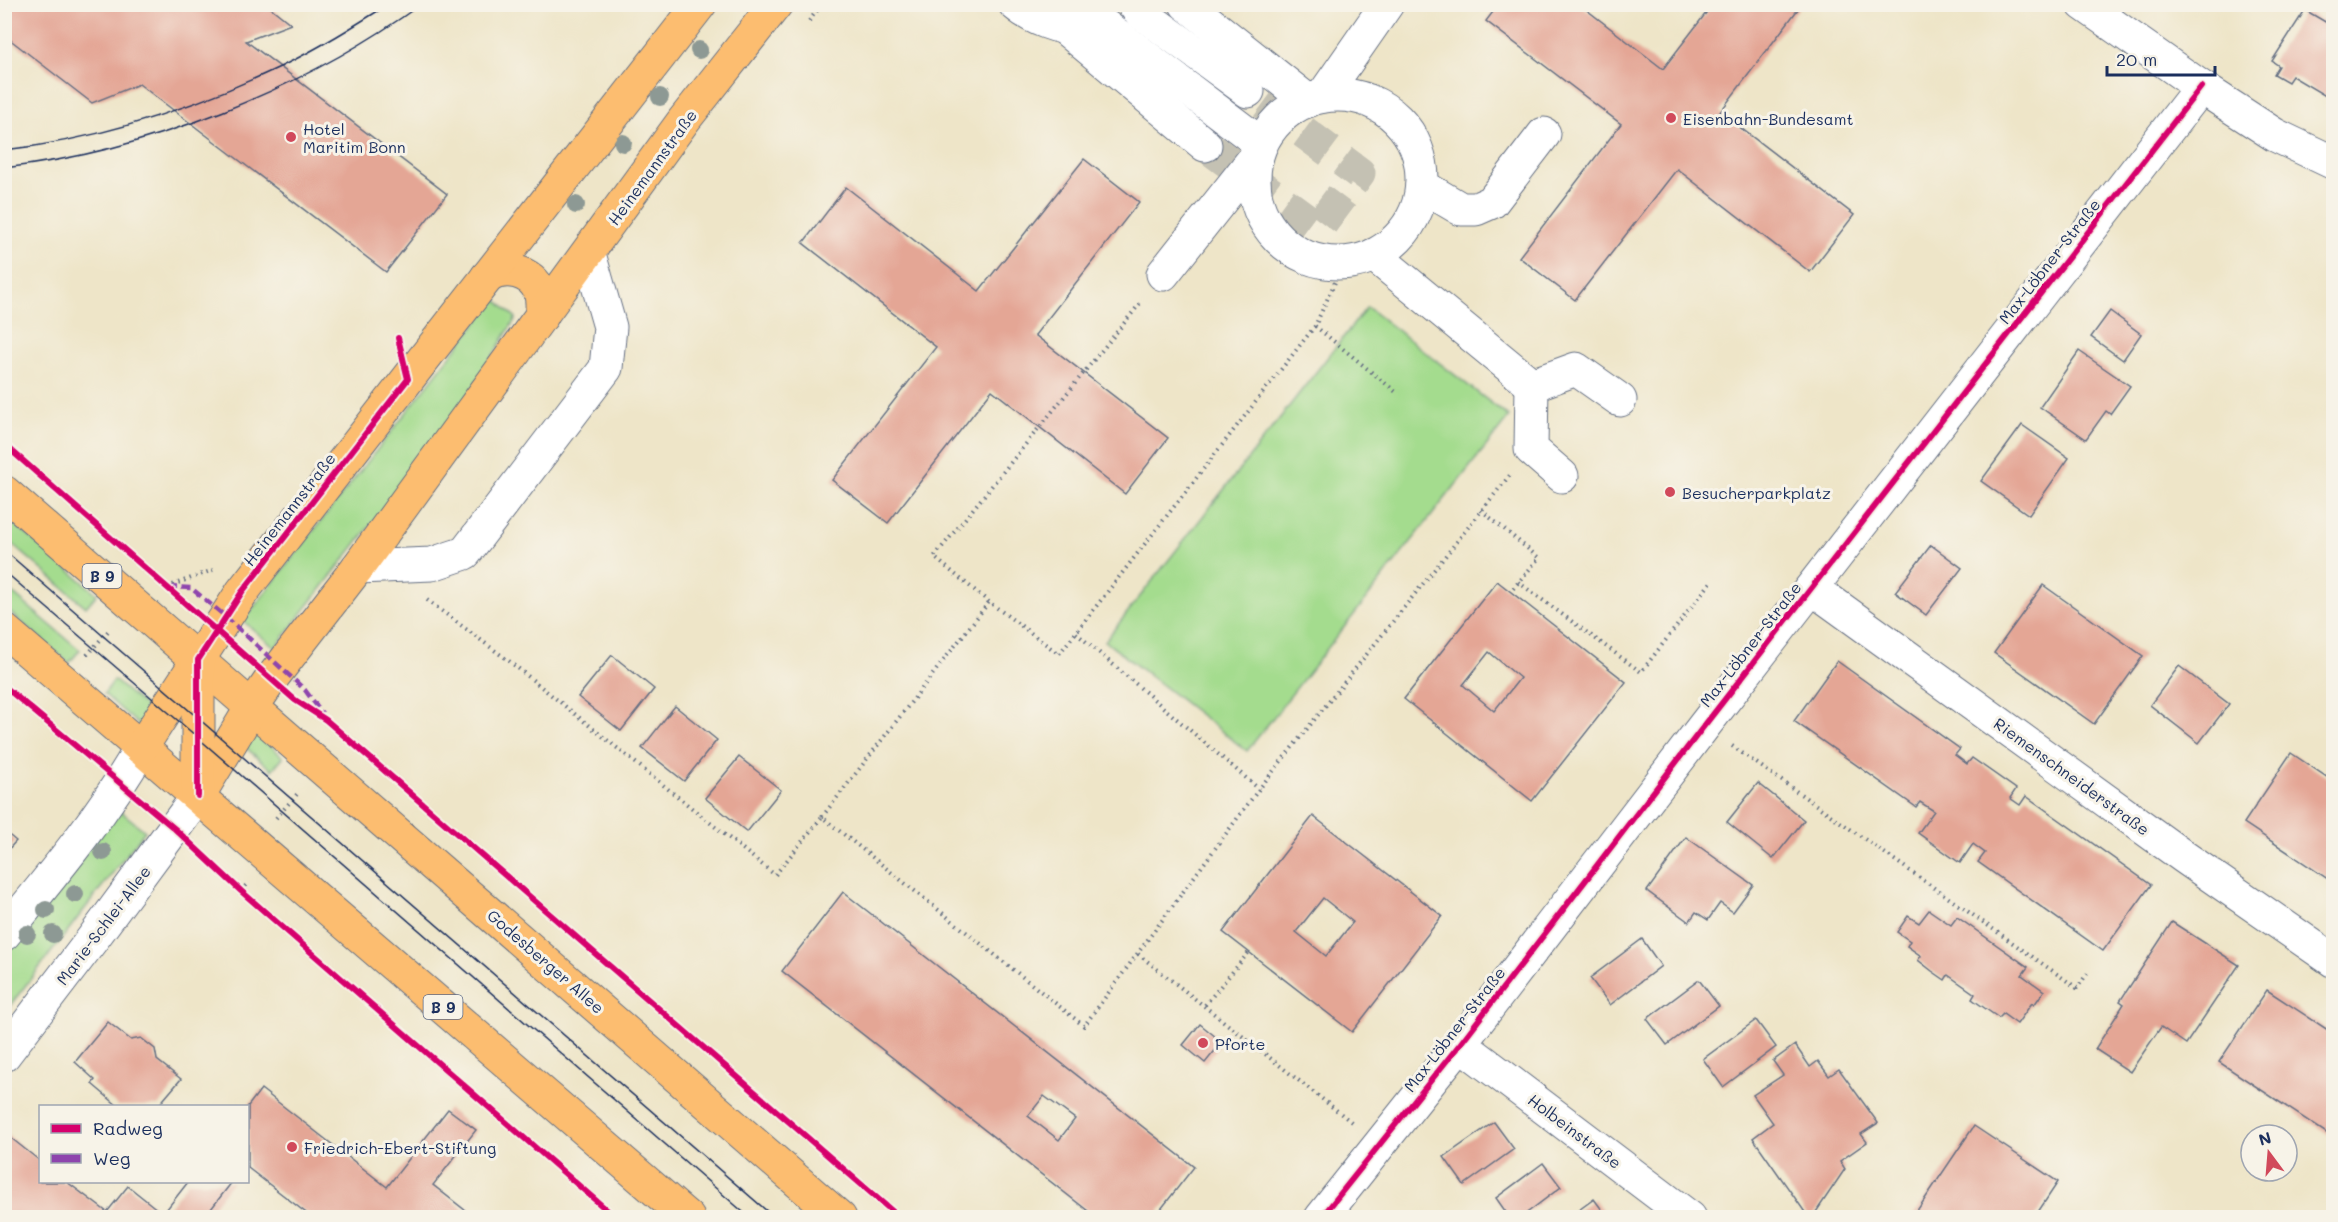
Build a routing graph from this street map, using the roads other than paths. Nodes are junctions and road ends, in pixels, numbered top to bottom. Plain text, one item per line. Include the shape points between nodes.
1 (700, 4) edge
2 (776, 4) edge
3 (1015, 4) edge
4 (1036, 4) edge
5 (1134, 4) edge
6 (1186, 4) edge
7 (1386, 4) edge
8 (2083, 4) edge
9 (1068, 13) edge
10 (2201, 87) junction
11 (1248, 91) tunnel mouth
12 (1315, 98) junction
13 (1544, 134) dead end
14 (1205, 145) tunnel mouth
15 (1259, 150) junction
16 (2334, 163) edge
17 (1422, 186) junction
18 (589, 254) junction
19 (1359, 259) junction
20 (1163, 274) road end
21 (487, 277) junction
22 (542, 316) junction
23 (1532, 385) junction
24 (1620, 400) dead end
25 (1562, 476) dead end
26 (4, 492) edge
27 (358, 567) junction
28 (1812, 588) junction
29 (4, 630) edge
30 (198, 660) junction
31 (252, 707) junction
32 (141, 748) junction
33 (198, 796) junction
34 (4, 934) edge
35 (2334, 961) edge
36 (1460, 1044) junction
37 (5, 1053) edge
38 (688, 1218) edge
39 (840, 1218) edge
40 (1321, 1218) edge
41 (1690, 1218) edge

1 - 21 main road, Heinemannstraße
2 - 18 main road, Heinemannstraße via 684,120
3 - 9 street via 1022,10
4 - 9 street
5 - 11 street
6 - 12 street
7 - 12 street
8 - 10 street
9 - 14 street
9 - 15 street via 1116,33
10 - 16 street via 2275,135
10 - 28 street, Max-Löbner-Straße
12 - 15 street via 1283,116 1270,129
12 - 17 street via 1351,96 1388,112 1414,145
13 - 17 street via 1492,202 1476,209 1461,209
15 - 19 street via 1253,177 1255,197 1268,228 1300,255 1319,262
15 - 20 street
17 - 19 street via 1417,208 1403,233 1388,247
18 - 22 main road, Heinemannstraße
18 - 27 street via 610,327 606,368 465,553 432,564
19 - 23 street
21 - 22 main road via 495,272 513,271 533,281 540,290
21 - 30 main road, Heinemannstraße via 242,592
22 - 27 main road, Heinemannstraße
23 - 24 street via 1576,369
23 - 25 street via 1531,449
26 - 30 main road, Godesberger Allee / B 9
27 - 31 main road, Heinemannstraße
28 - 35 street, Riemenschneiderstraße
28 - 36 street, Max-Löbner-Straße
29 - 32 main road, B 9
30 - 31 main road, Godesberger Allee / B 9
30 - 32 main road
30 - 33 main road
31 - 33 main road
31 - 39 main road, Godesberger Allee / B 9
32 - 33 main road, B 9
32 - 34 street via 122,783 81,839
33 - 37 street, Marie-Schlei-Allee
33 - 38 main road, B 9
36 - 40 street, Max-Löbner-Straße
36 - 41 street, Holbeinstraße

